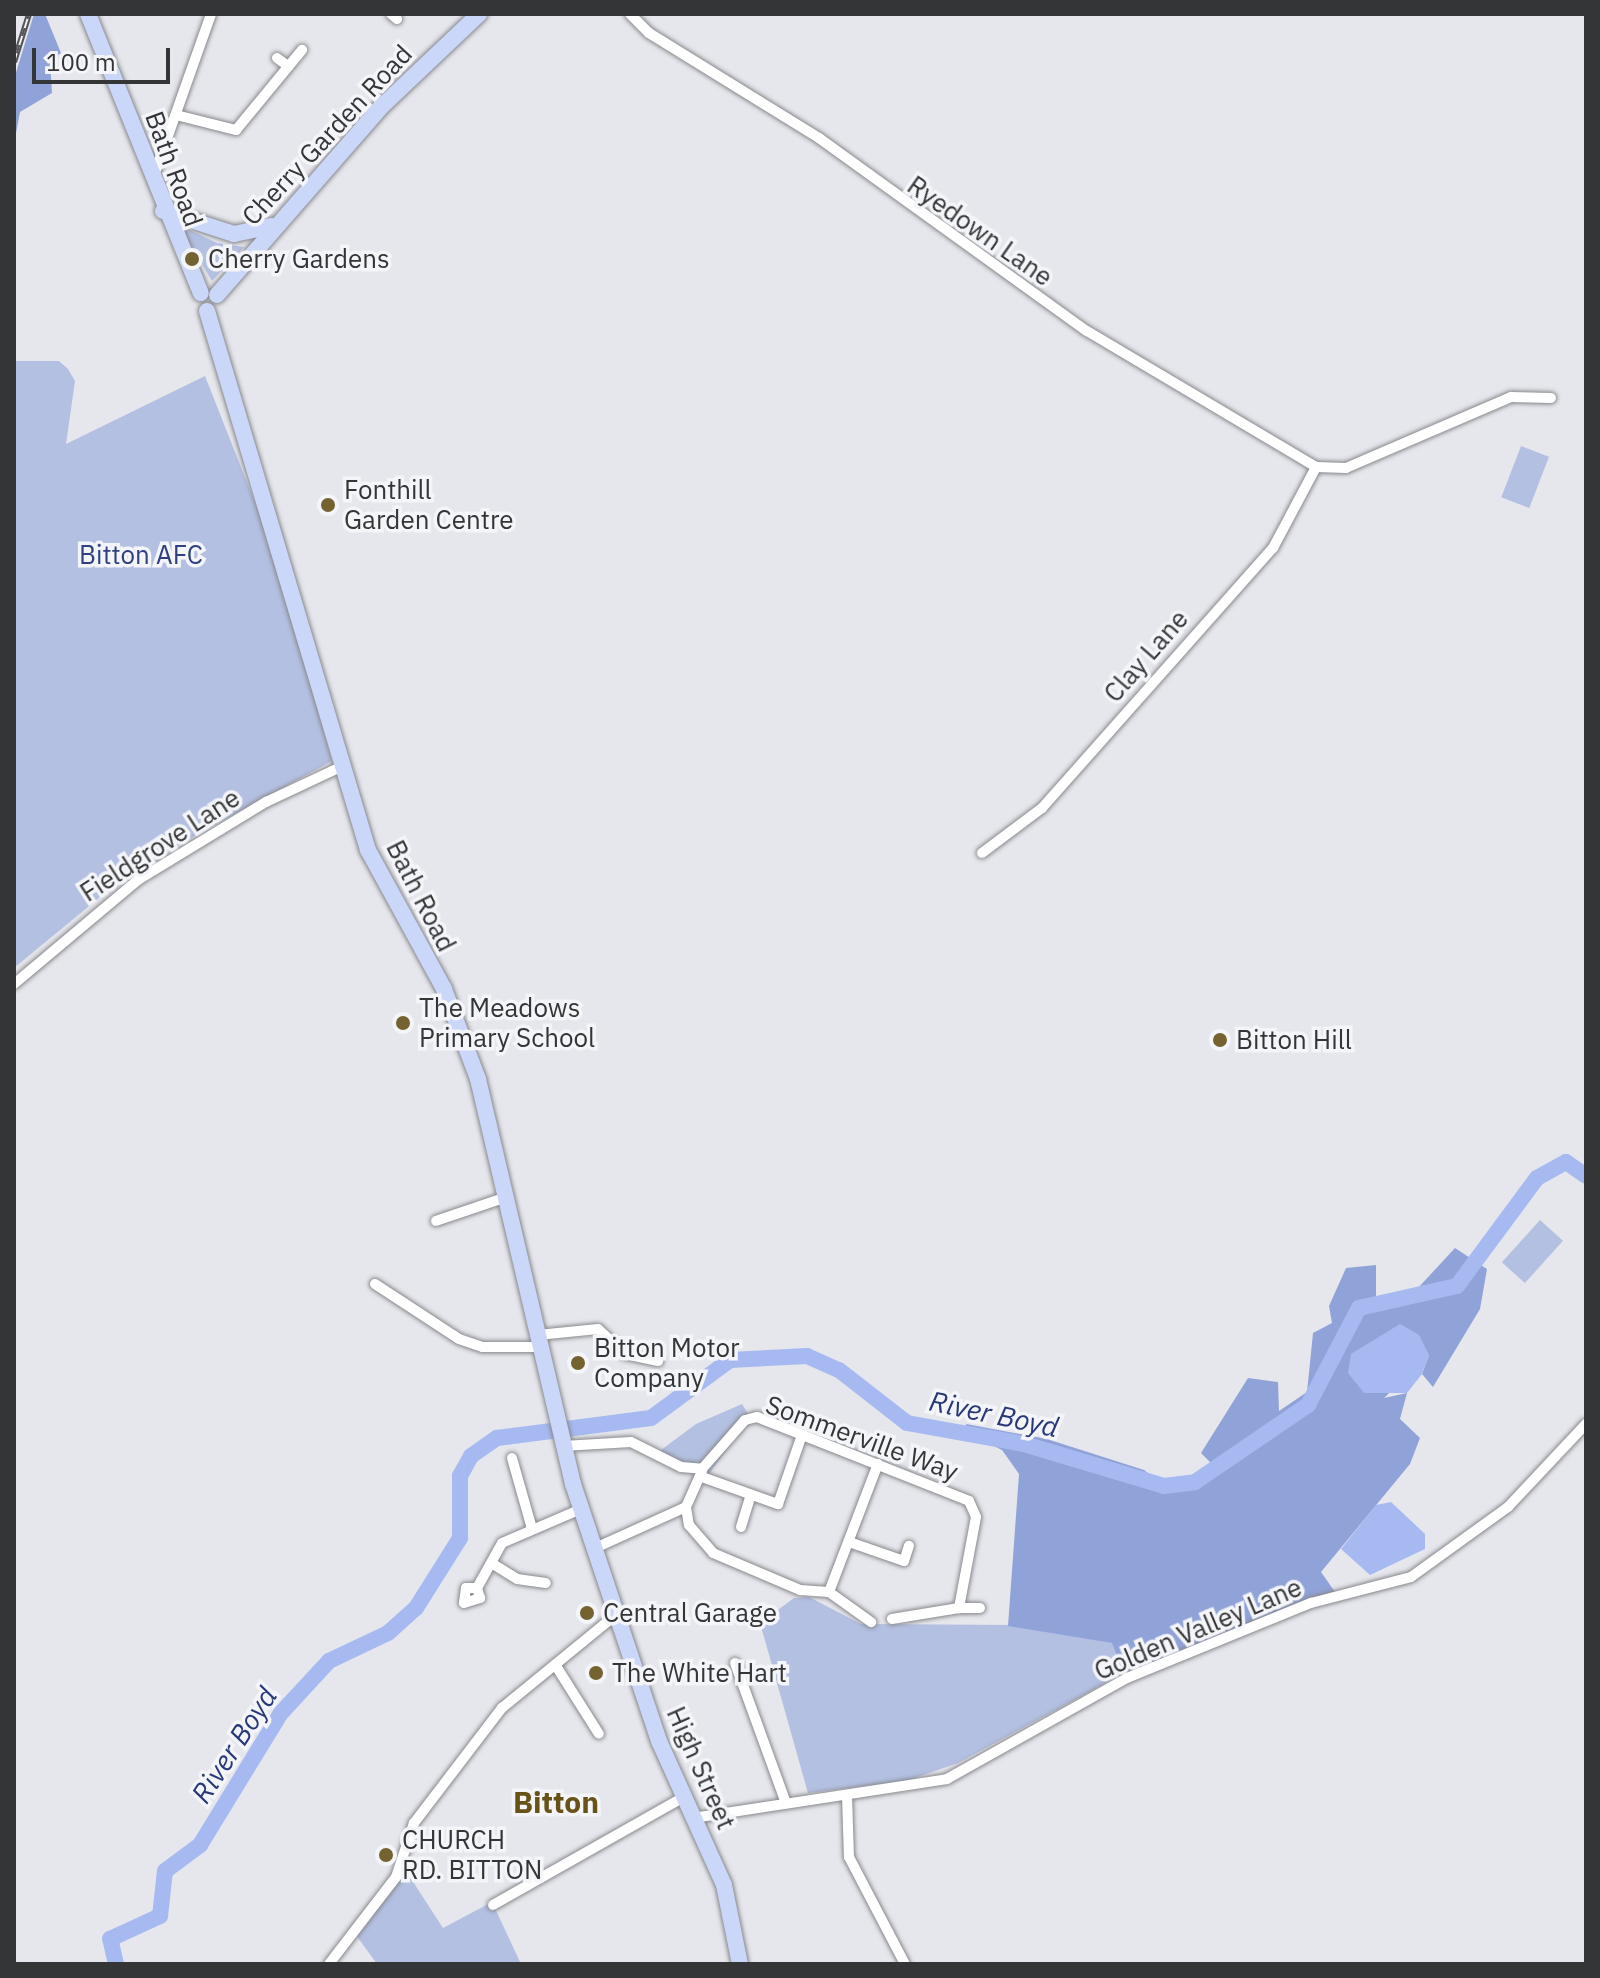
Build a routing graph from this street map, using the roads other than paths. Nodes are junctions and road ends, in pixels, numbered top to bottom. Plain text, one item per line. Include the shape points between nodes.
1 (88, 14) edge
2 (211, 14) edge
3 (479, 14) edge
4 (630, 14) edge
5 (302, 50) dead end
6 (277, 58) dead end
7 (288, 66) junction
8 (180, 116) junction
9 (151, 179) junction
10 (163, 211) junction
11 (272, 226) junction
12 (209, 294) junction
13 (207, 311) joint
14 (1551, 398) dead end
15 (1316, 467) junction
16 (345, 765) junction
17 (982, 853) dead end
18 (14, 984) edge
19 (507, 1197) junction
20 (436, 1221) dead end
21 (375, 1284) dead end
22 (539, 1341) junction
23 (658, 1361) dead end
24 (1586, 1424) edge
25 (800, 1441) dead end
26 (562, 1442) junction
27 (512, 1458) dead end
28 (878, 1464) junction
29 (702, 1473) junction
30 (751, 1495) junction
31 (686, 1507) junction
32 (581, 1509) junction
33 (531, 1525) junction
34 (741, 1527) dead end
35 (852, 1543) junction
36 (909, 1546) dead end
37 (593, 1549) junction
38 (493, 1564) junction
39 (546, 1583) dead end
40 (477, 1588) dead end
41 (829, 1592) junction
42 (959, 1608) junction
43 (980, 1608) dead end
44 (613, 1617) junction
45 (892, 1619) dead end
46 (871, 1622) dead end
47 (735, 1663) dead end
48 (556, 1666) junction
49 (599, 1734) dead end
50 (847, 1795) junction
51 (682, 1798) junction
52 (786, 1803) junction
53 (693, 1818) junction
54 (493, 1905) dead end
55 (329, 1964) edge
56 (740, 1964) edge
57 (905, 1964) edge

1 - 9 main road, Bath Road
2 - 8 street
3 - 11 main road, Cherry Garden Road
4 - 15 street, Ryedown Lane via 657,39 819,138 1074,322
5 - 7 street
6 - 7 street
7 - 8 street via 236,130
8 - 9 street
9 - 10 main road, Bath Road
10 - 11 main road via 234,234
10 - 12 main road, Bath Road
11 - 12 main road, Cherry Garden Road
12 - 13 main road, Cherry Garden Road via 218,305
13 - 16 main road, Bath Road
14 - 15 street via 1511,397 1346,468
15 - 17 street, Clay Lane via 1273,548 1042,808
16 - 18 street, Fieldgrove Lane via 266,802 138,880
16 - 19 main road, Bath Road via 383,886 463,1033
19 - 20 street
19 - 22 main road, Bath Road
21 - 22 street via 459,1339 482,1347
22 - 23 street via 598,1329 625,1354
22 - 26 main road, Bath Road
24 - 50 street, Golden Valley Lane via 1508,1507 1430,1568 1311,1603 1127,1678 947,1779
25 - 30 street via 778,1504
26 - 29 street via 631,1442
26 - 32 main road
27 - 33 street
28 - 29 street, Sommerville Way via 757,1417 745,1420
28 - 35 street
28 - 42 street, Sommerville Way via 975,1507
29 - 30 street
29 - 31 street
30 - 34 street
31 - 37 street
31 - 41 street via 689,1525 713,1553 800,1590
32 - 33 street
32 - 37 main road
33 - 38 street via 502,1543
35 - 36 street via 904,1561
35 - 41 street
37 - 44 main road, High Street
38 - 39 street via 517,1579
38 - 40 street
41 - 46 street
42 - 43 street
42 - 45 street
44 - 48 street
44 - 51 main road, High Street
47 - 52 street
48 - 49 street
48 - 55 street via 502,1708 414,1823 396,1877
50 - 52 street, Golden Valley Lane
50 - 57 street via 849,1857
51 - 53 main road, High Street
51 - 54 street
52 - 53 street, Golden Valley Lane
53 - 56 main road, High Street via 724,1885

